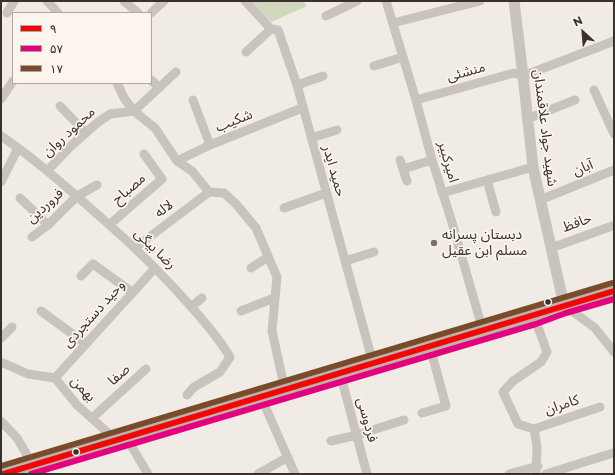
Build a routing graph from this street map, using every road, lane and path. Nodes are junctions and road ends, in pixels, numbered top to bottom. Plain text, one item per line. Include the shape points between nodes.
1 (14, 1) edge
2 (47, 1) edge
3 (124, 1) edge
4 (164, 1) edge
5 (245, 1) edge
6 (386, 1) edge
7 (480, 1) edge
8 (514, 1) edge
9 (352, 2) edge
10 (57, 12) edge
11 (137, 12) edge
12 (152, 12) edge
13 (7, 13) dead end
14 (326, 16) dead end
15 (392, 23) junction
16 (271, 29) junction
17 (614, 41) edge
18 (246, 52) dead end
19 (403, 56) junction
20 (374, 66) dead end
21 (176, 72) dead end
22 (323, 76) dead end
23 (523, 76) junction
24 (152, 81) edge
25 (12, 82) edge
26 (117, 84) edge
27 (296, 85) junction
28 (160, 87) junction
29 (594, 90) dead end
30 (1, 99) edge
31 (193, 100) dead end
32 (416, 100) junction
33 (575, 100) dead end
34 (60, 106) dead end
35 (302, 108) junction
36 (134, 111) junction
37 (528, 119) junction
38 (611, 119) edge
39 (337, 130) dead end
40 (86, 133) junction
41 (614, 134) edge
42 (1, 136) edge
43 (310, 138) junction
44 (210, 146) junction
45 (18, 148) junction
46 (144, 154) dead end
47 (400, 160) dead end
48 (432, 160) junction
49 (177, 161) junction
50 (533, 167) junction
51 (403, 169) junction
52 (614, 170) edge
53 (47, 171) junction
54 (487, 180) junction
55 (407, 181) dead end
56 (1, 182) edge
57 (97, 185) dead end
58 (209, 192) junction
59 (326, 193) junction
60 (442, 193) junction
61 (77, 196) junction
62 (20, 198) dead end
63 (540, 200) junction
64 (284, 208) dead end
65 (496, 212) dead end
66 (48, 225) junction
67 (109, 225) junction
68 (612, 226) dead end
69 (32, 237) dead end
70 (135, 248) junction
71 (551, 248) junction
72 (374, 252) dead end
73 (268, 257) junction
74 (345, 261) junction
75 (155, 268) junction
76 (251, 268) dead end
77 (81, 276) dead end
78 (614, 291) edge
79 (132, 292) junction
80 (202, 298) dead end
81 (274, 298) junction
82 (564, 305) junction
83 (191, 307) junction
84 (41, 311) dead end
85 (241, 311) dead end
86 (534, 316) junction
87 (12, 327) dead end
88 (483, 331) junction
89 (1, 338) edge
90 (86, 344) junction
91 (430, 347) junction
92 (614, 352) edge
93 (1, 362) edge
94 (373, 363) junction
95 (146, 369) dead end
96 (340, 373) junction
97 (55, 378) junction
98 (285, 390) junction
99 (187, 395) dead end
100 (261, 397) junction
101 (600, 407) dead end
102 (422, 413) dead end
103 (92, 418) junction
104 (404, 420) dead end
105 (1, 421) edge
106 (534, 429) junction
107 (357, 436) junction
108 (121, 439) junction
109 (331, 442) dead end
110 (613, 452) dead end
111 (288, 457) junction
112 (34, 465) junction
113 (537, 470) edge
114 (2, 474) edge
115 (148, 474) edge
116 (258, 474) edge
117 (295, 474) edge
118 (367, 474) edge
119 (509, 474) edge
120 (546, 474) edge

1 - 13 street
2 - 10 street
3 - 11 street
4 - 12 street
5 - 16 street, حمید ایدر
6 - 15 street, امیرکبیر
7 - 15 street
8 - 23 street, شهید جواد علاقمندان
9 - 14 street
15 - 19 street, امیرکبیر
16 - 18 street
16 - 27 street, حمید ایدر via 278,30
17 - 23 street, منشئی
19 - 20 street
19 - 32 street, امیرکبیر
21 - 28 street
22 - 27 street
23 - 32 street, منشئی via 514,74
23 - 37 street, شهید جواد علاقمندان
24 - 28 street
25 - 30 street
26 - 36 street
27 - 35 street, حمید ایدر
28 - 36 street
29 - 38 street
31 - 44 street
32 - 48 street, امیرکبیر
33 - 37 street
34 - 40 street
35 - 43 street, حمید ایدر
35 - 44 street, شکیب
36 - 40 street, محمود روان via 110,114
36 - 49 street via 154,128
37 - 50 street, شهید جواد علاقمندان
38 - 41 street
39 - 43 street
40 - 53 street, محمود روان
42 - 45 street, رضا بیگی
43 - 59 street, حمید ایدر
44 - 49 street, شکیب
45 - 53 street, رضا بیگی
45 - 56 street
46 - 67 street, مصباح via 162,178
47 - 51 street
48 - 51 street
48 - 60 street, امیرکبیر
49 - 58 street via 192,171
50 - 54 street
50 - 63 street, شهید جواد علاقمندان
51 - 55 street
52 - 63 street, آبان
53 - 61 street, رضا بیگی
54 - 60 street
54 - 65 street
57 - 61 street, فروردین
58 - 70 street, لاله
58 - 73 street via 224,193 236,204 256,228
59 - 64 street
59 - 74 street, حمید ایدر
60 - 88 street, امیرکبیر
61 - 66 street, فروردین
61 - 67 street, رضا بیگی
62 - 66 street
63 - 71 street, شهید جواد علاقمندان
66 - 69 street, فروردین
67 - 70 street, رضا بیگی
68 - 71 street, حافظ
70 - 75 street, رضا بیگی
71 - 82 street, شهید جواد علاقمندان
72 - 74 street
73 - 76 street
73 - 81 street via 277,277
74 - 94 street, حمید ایدر
75 - 79 street, وحید دستجردی
75 - 83 street, رضا بیگی
77 - 79 street via 93,264
78 - 82 main road
79 - 90 street, وحید دستجردی
80 - 83 street
81 - 85 street
81 - 98 street via 272,331
82 - 86 main road
82 - 92 street via 595,328
83 - 99 street, رضا بیگی via 230,357 220,372 194,387
84 - 90 street
86 - 88 main road
86 - 106 street via 547,352 542,362 513,381 503,392 518,424
87 - 89 street
88 - 91 main road
90 - 97 street, وحید دستجردی
91 - 94 main road
91 - 102 street via 446,406
93 - 97 street, بهمن via 28,374
94 - 96 main road
95 - 103 street, صفا
96 - 98 main road
96 - 107 street, فردوسی
97 - 103 street, بهمن via 77,405
98 - 100 main road
100 - 108 main road
100 - 111 street
101 - 106 street, کامران
103 - 108 street, بهمن
104 - 107 street
105 - 112 street via 17,438
106 - 113 street
107 - 109 street
107 - 118 street, فردوسی
108 - 112 main road
108 - 115 street, بهمن
110 - 120 street
111 - 116 street
111 - 117 street
112 - 114 main road
113 - 119 street

